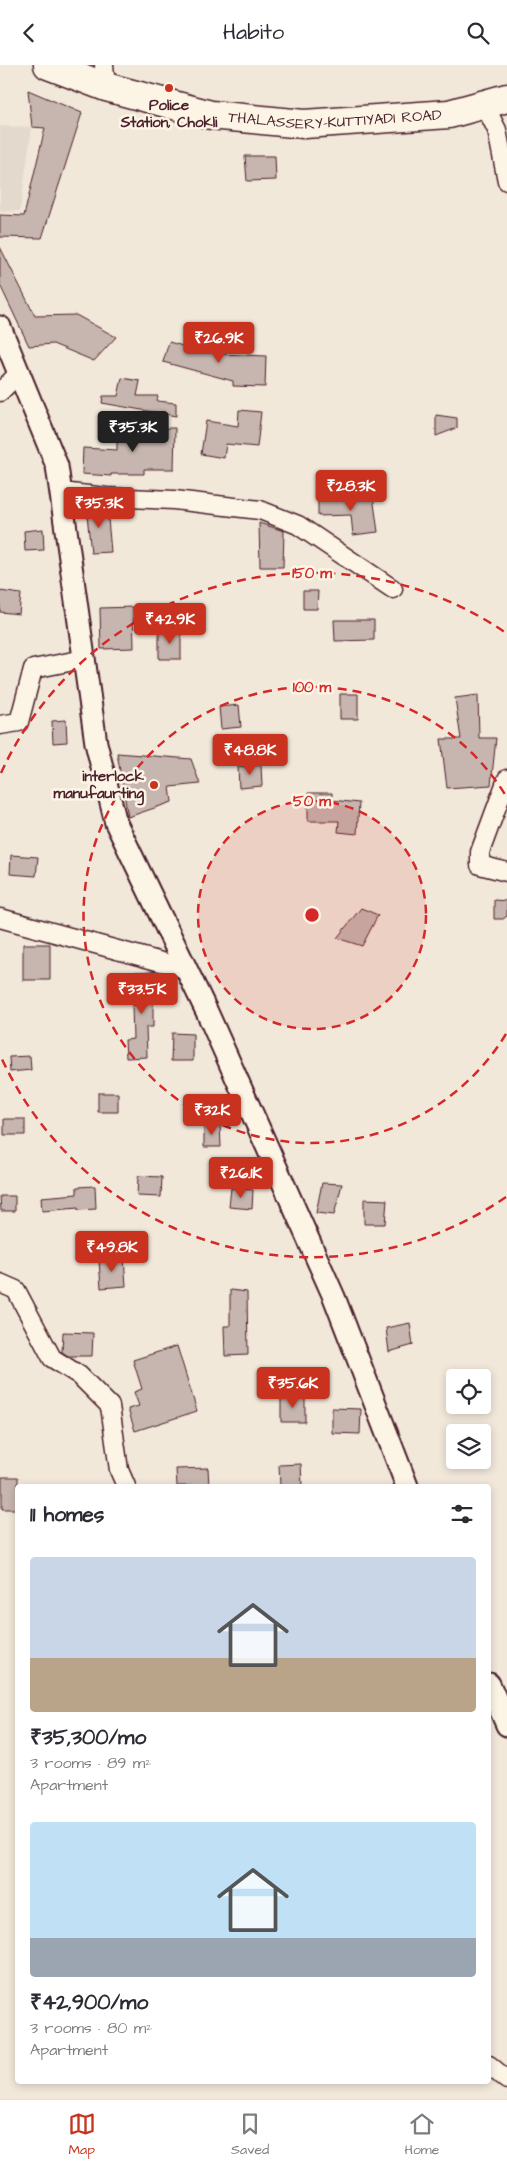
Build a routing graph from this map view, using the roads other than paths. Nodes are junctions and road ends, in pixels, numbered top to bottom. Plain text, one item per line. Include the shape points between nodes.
1 (48, 65) edge
2 (105, 76) edge
3 (496, 101) edge
4 (507, 181) edge
5 (0, 327) edge
6 (20, 372) junction
7 (0, 392) edge
8 (61, 493) junction
9 (393, 589) dead end
10 (84, 659) junction
11 (0, 725) edge
12 (507, 779) edge
13 (507, 872) edge
14 (0, 918) edge
15 (187, 969) junction
16 (0, 1283) edge
17 (125, 1484) edge
18 (406, 1484) edge
19 (491, 1689) edge
20 (507, 1725) edge
21 (491, 2067) edge
22 (507, 2080) edge

1 - 2 main road, THALASSERY-KUTTIYADI ROAD
2 - 3 main road, THALASSERY-KUTTIYADI ROAD via 212,115 304,125 449,114
3 - 4 street via 497,129
5 - 6 street
6 - 7 street
6 - 8 street via 57,466
8 - 9 street via 174,500 260,510 298,525
8 - 10 street
10 - 11 street via 33,669 19,722
10 - 15 street via 96,743 116,823
12 - 13 street via 480,852 480,865
14 - 15 street
15 - 18 street via 334,1297
16 - 17 street via 16,1289 52,1358 79,1375 110,1406 119,1470
19 - 20 street
21 - 22 street

